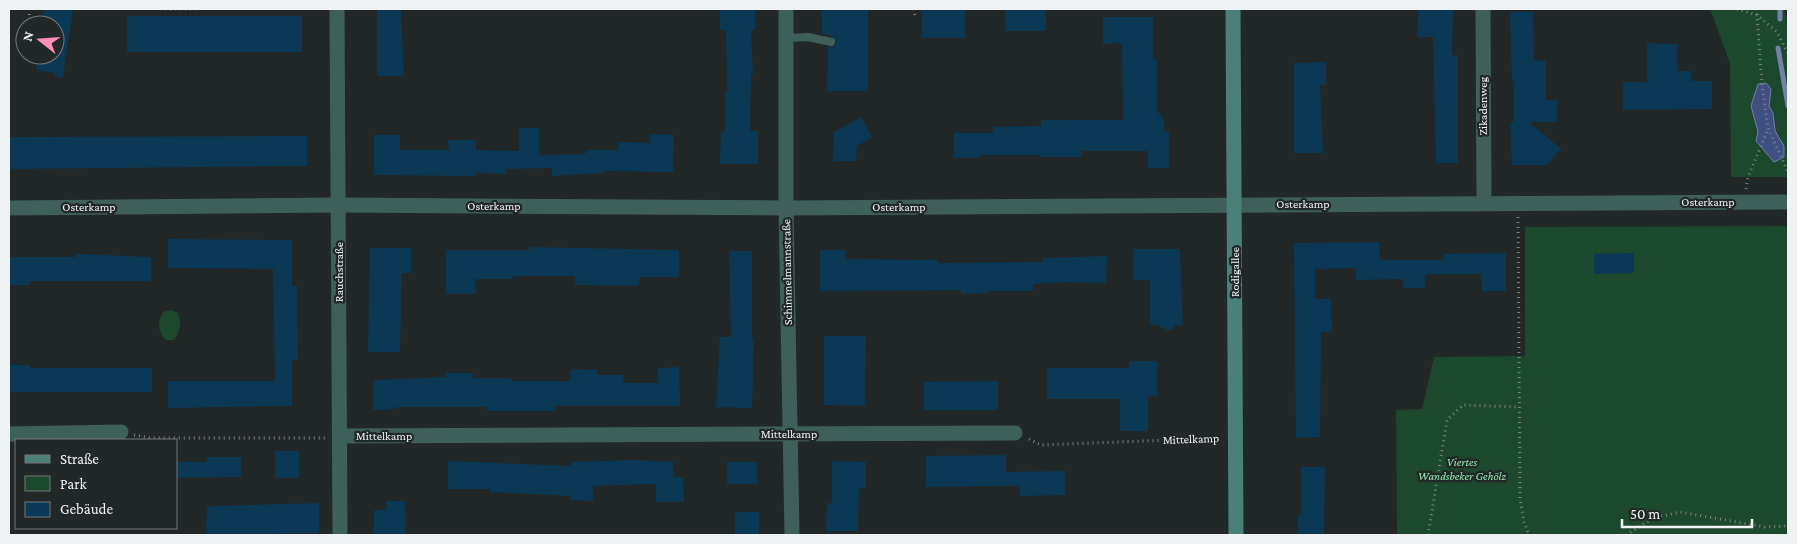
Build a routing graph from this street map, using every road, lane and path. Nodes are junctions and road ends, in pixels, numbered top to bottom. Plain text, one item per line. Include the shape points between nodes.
1 (165, 9) edge
2 (197, 9) edge
3 (337, 9) edge
4 (786, 9) edge
5 (914, 9) edge
6 (1233, 9) edge
7 (1483, 9) edge
8 (1737, 9) edge
9 (1757, 9) edge
10 (1757, 16) junction
11 (915, 18) dead end
12 (786, 38) junction
13 (831, 42) dead end
14 (1788, 54) edge
15 (1768, 128) junction
16 (1788, 172) edge
17 (1484, 202) junction
18 (1518, 202) junction
19 (1744, 202) junction
20 (1788, 202) edge
21 (1234, 204) junction
22 (338, 206) junction
23 (9, 208) edge
24 (786, 208) junction
25 (1518, 407) junction
26 (121, 432) joint
27 (1014, 433) joint
28 (9, 434) edge
29 (791, 434) junction
30 (333, 437) junction
31 (1235, 438) junction
32 (1788, 526) edge
33 (340, 535) edge
34 (792, 535) edge
35 (1236, 535) edge
36 (1428, 535) edge
37 (1530, 535) edge
38 (1626, 535) edge

1 - 2 path
3 - 22 street, Rauchstraße
4 - 12 street, Schimmelmannstraße
5 - 11 path
6 - 21 main road, Rodigallee
7 - 17 street, Zikadenweg
8 - 10 path
9 - 10 path
10 - 14 path via 1776,32
10 - 15 path
12 - 13 lane via 808,37
12 - 24 street, Schimmelmannstraße
15 - 16 path
15 - 19 path via 1748,177
17 - 18 street, Osterkamp
17 - 21 street, Osterkamp
18 - 19 street, Osterkamp
18 - 25 path
19 - 20 street, Osterkamp
21 - 24 street, Osterkamp
21 - 31 main road, Rodigallee
22 - 23 street, Osterkamp
22 - 24 street, Osterkamp
22 - 30 street, Rauchstraße
24 - 29 street, Schimmelmannstraße
25 - 36 path via 1462,405 1447,420
25 - 37 path via 1520,498
26 - 28 street
26 - 30 path via 151,438
27 - 29 street, Mittelkamp
27 - 31 path, Mittelkamp via 1041,445
29 - 30 street, Mittelkamp
29 - 34 street, Schimmelmannstraße
30 - 33 street, Rauchstraße
31 - 35 main road, Rodigallee
32 - 38 path via 1765,527 1680,512 1654,518

